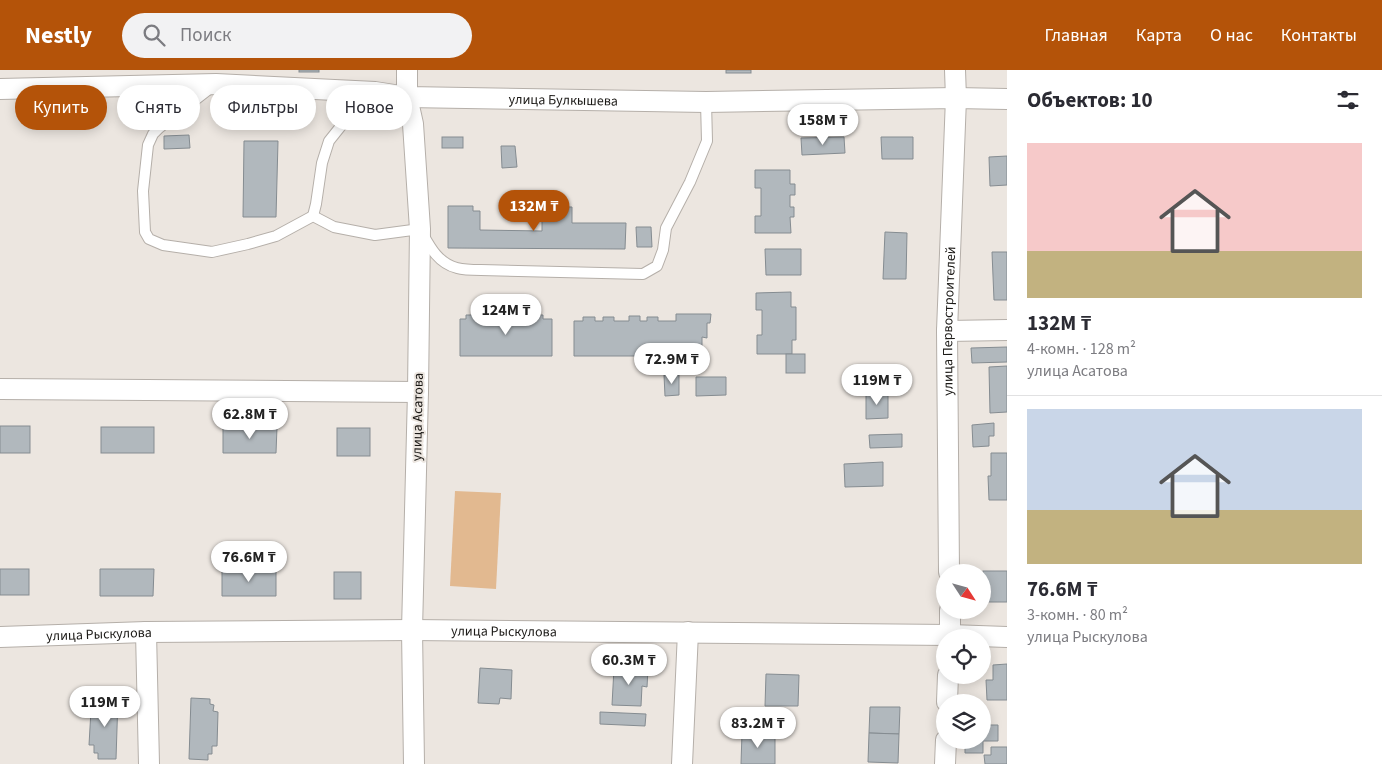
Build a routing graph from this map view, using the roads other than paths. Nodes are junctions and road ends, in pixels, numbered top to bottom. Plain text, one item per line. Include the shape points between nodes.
1 (407, 70) edge
2 (955, 70) edge
3 (216, 84) junction
4 (407, 85) edge
5 (0, 89) edge
6 (326, 90) edge
7 (412, 97) edge
8 (956, 98) junction
9 (1007, 100) edge
10 (706, 102) junction
11 (412, 120) edge
12 (338, 130) edge
13 (313, 216) junction
14 (420, 229) junction
15 (1007, 330) edge
16 (947, 331) junction
17 (0, 389) edge
18 (418, 392) junction
19 (949, 564) edge
20 (412, 630) junction
21 (146, 632) junction
22 (688, 632) junction
23 (936, 636) edge
24 (991, 636) edge
25 (1007, 636) edge
26 (0, 637) edge
27 (946, 749) edge
28 (149, 764) edge
29 (414, 764) edge
30 (682, 764) edge
31 (945, 764) edge

1 - 4 street, улица Асатова
2 - 8 street, улица Первостроителей
3 - 5 street, улица Булкышева
3 - 6 street, улица Булкышева
3 - 13 lane via 159,128 148,145 144,191 145,232 149,239 162,245 212,252 276,236
7 - 10 street, улица Булкышева
8 - 9 street, улица Булкышева
8 - 10 street, улица Булкышева
8 - 16 street, улица Первостроителей
10 - 14 lane via 707,141 666,228 657,266 643,274 457,269 435,255
11 - 14 street, улица Асатова
12 - 13 lane via 329,141 322,163
13 - 14 lane via 334,227 375,235
14 - 18 street, улица Асатова
15 - 16 street
16 - 19 street, улица Первостроителей
17 - 18 street
18 - 20 street, улица Асатова
20 - 21 street, улица Рыскулова
20 - 22 street, улица Рыскулова
20 - 29 street, улица Асатова
21 - 26 street, улица Рыскулова
21 - 28 street
22 - 23 street, улица Рыскулова
22 - 30 street
24 - 25 street, улица Рыскулова
27 - 31 street

